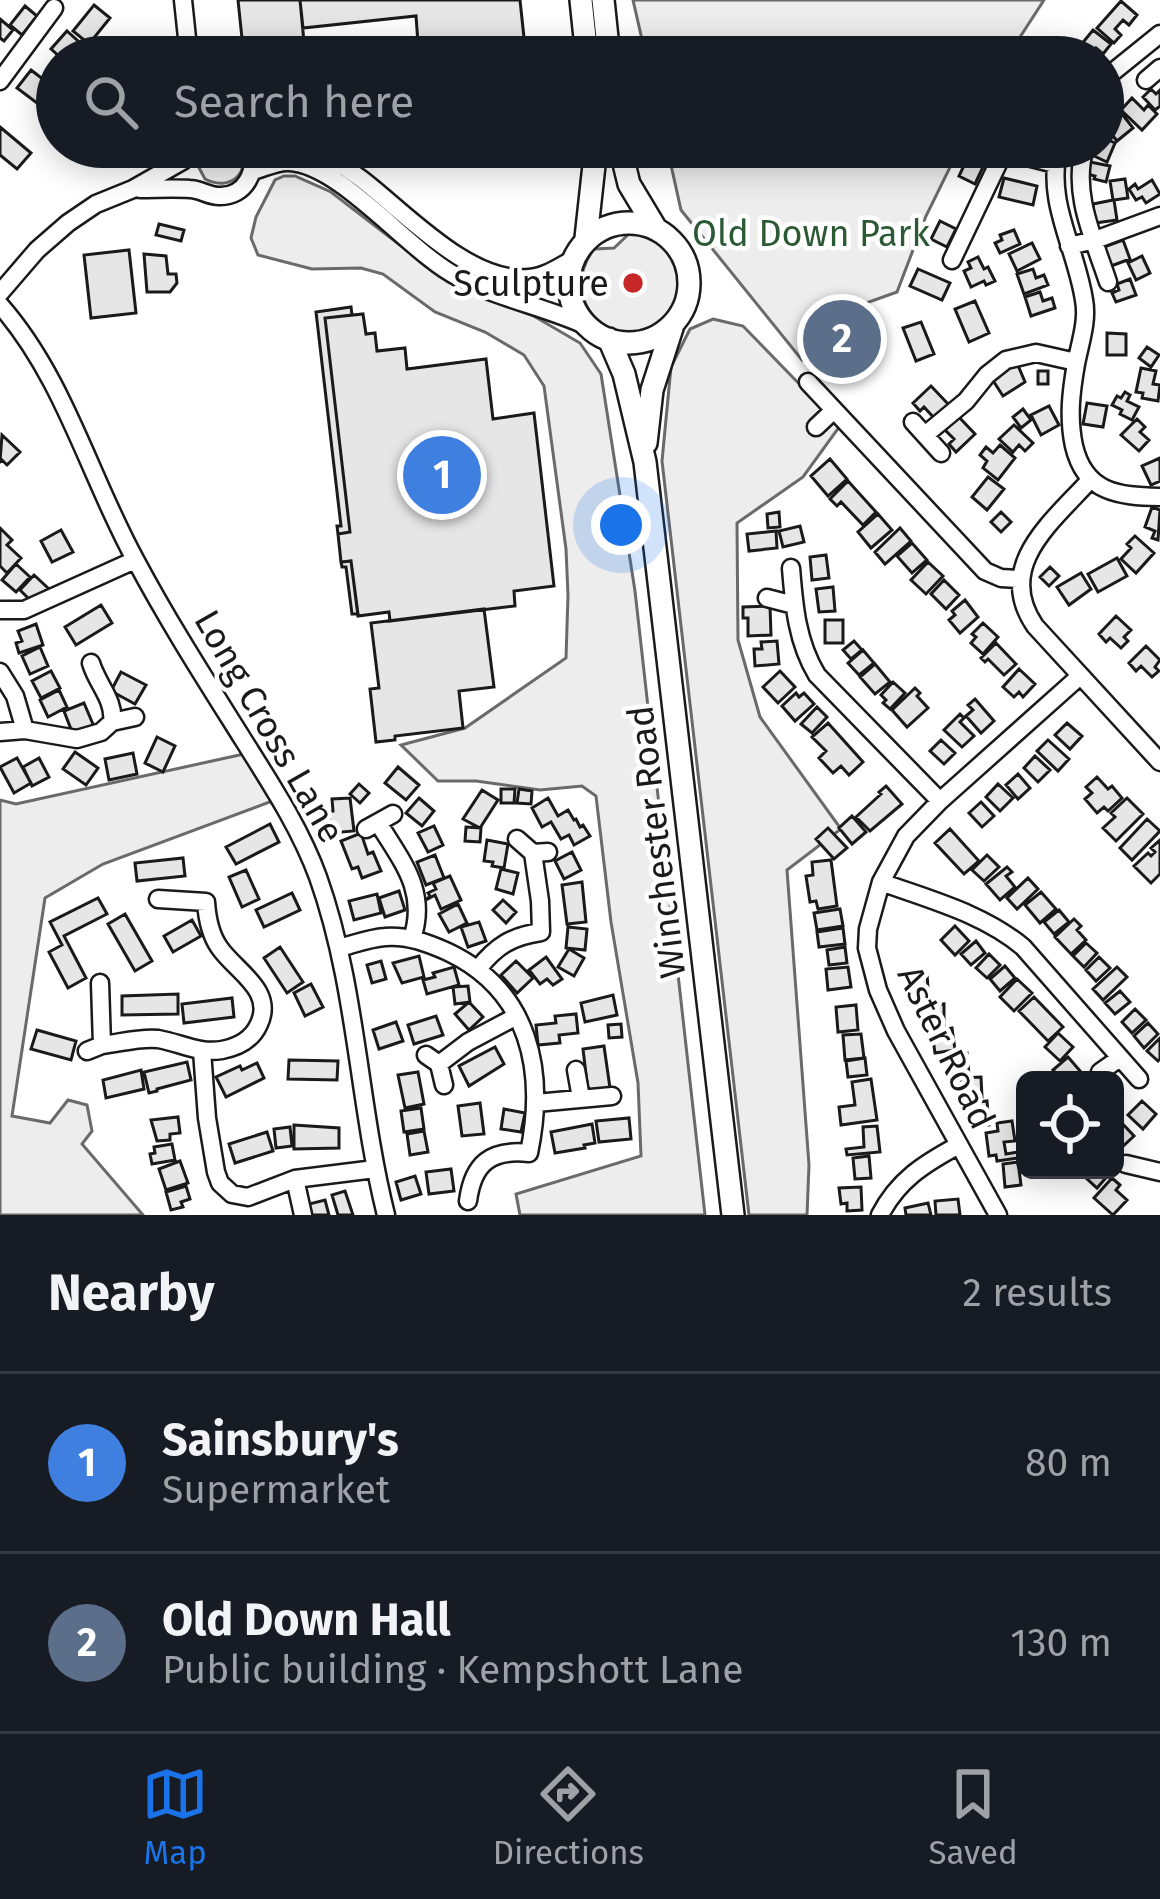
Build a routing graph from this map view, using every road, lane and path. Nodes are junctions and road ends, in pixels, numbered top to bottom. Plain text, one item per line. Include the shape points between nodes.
1 (183, 0) edge
2 (581, 0) edge
3 (603, 0) edge
4 (54, 8) dead end
5 (1160, 34) edge
6 (187, 36) edge
7 (585, 36) edge
8 (607, 36) edge
9 (1124, 63) edge
10 (0, 81) edge
11 (165, 168) edge
12 (189, 168) edge
13 (253, 168) edge
14 (263, 168) edge
15 (308, 168) edge
16 (345, 168) edge
17 (594, 168) edge
18 (625, 168) edge
19 (993, 168) edge
20 (1057, 168) edge
21 (1081, 168) edge
22 (253, 171) junction
23 (133, 189) junction
24 (199, 189) junction
25 (1160, 216) edge
26 (656, 230) junction
27 (965, 235) junction
28 (586, 238) junction
29 (1095, 240) junction
30 (983, 244) dead end
31 (1069, 246) junction
32 (572, 260) junction
33 (952, 260) dead end
34 (1108, 282) dead end
35 (0, 293) edge
36 (0, 305) edge
37 (675, 320) junction
38 (599, 333) junction
39 (1076, 362) junction
40 (808, 382) dead end
41 (834, 410) junction
42 (816, 427) dead end
43 (941, 453) dead end
44 (645, 462) junction
45 (1090, 480) junction
46 (1160, 497) edge
47 (135, 560) junction
48 (791, 568) dead end
49 (1020, 579) junction
50 (767, 598) dead end
51 (794, 604) junction
52 (0, 610) edge
53 (91, 663) dead end
54 (0, 672) edge
55 (1080, 676) junction
56 (135, 717) dead end
57 (112, 722) junction
58 (25, 730) junction
59 (0, 732) edge
60 (1160, 762) edge
61 (940, 801) junction
62 (379, 822) dead end
63 (517, 839) dead end
64 (881, 882) junction
65 (158, 899) dead end
66 (412, 939) junction
67 (339, 948) junction
68 (478, 969) junction
69 (100, 983) dead end
70 (518, 1016) junction
71 (202, 1051) junction
72 (1120, 1058) junction
73 (576, 1070) dead end
74 (1101, 1071) edge
75 (1139, 1079) dead end
76 (444, 1085) dead end
77 (612, 1096) dead end
78 (581, 1098) junction
79 (536, 1103) junction
80 (957, 1146) junction
81 (1126, 1164) dead end
82 (375, 1169) junction
83 (1155, 1171) edge
84 (295, 1179) junction
85 (1149, 1189) dead end
86 (468, 1201) dead end
87 (303, 1215) edge
88 (386, 1215) edge
89 (734, 1215) edge
90 (880, 1215) edge
91 (998, 1215) edge

1 - 6 street
2 - 7 main road
3 - 8 main road
4 - 10 street
5 - 9 street
11 - 23 street
12 - 24 street
13 - 22 street
14 - 22 street
15 - 38 street via 456,277
16 - 32 street via 478,266 523,279
17 - 28 main road
18 - 26 main road
19 - 27 street
20 - 31 street
21 - 29 street via 1080,197
22 - 24 street via 230,194
23 - 24 street
23 - 35 street via 68,223
25 - 29 street
26 - 28 main road via 622,222
26 - 37 main road via 688,270 686,302
27 - 30 street
27 - 33 street
28 - 32 main road
29 - 31 street
29 - 34 street
31 - 39 street via 1085,302
32 - 38 main road via 572,300
36 - 47 street, Long Cross Lane via 51,378
37 - 38 main road via 642,344
37 - 44 main road, Winchester Road via 652,390
38 - 44 main road, Winchester Road via 624,374
39 - 43 street via 1036,353 1006,360 966,401 919,428
39 - 45 street via 1071,434
40 - 41 street
41 - 42 street
41 - 49 street via 985,571
44 - 89 main road, Winchester Road
45 - 46 street via 1119,494
45 - 49 street via 1039,536
47 - 52 street via 24,610
47 - 67 street, Long Cross Lane via 284,805 317,874
48 - 51 street
49 - 55 street via 1030,619
50 - 51 street
51 - 61 street via 817,675
53 - 57 street via 112,704
54 - 58 street
55 - 60 street
55 - 61 street
56 - 57 street
57 - 58 street via 77,740
58 - 59 street
61 - 64 street, Aster Road via 906,836
62 - 66 street via 412,878
63 - 68 street via 541,853 541,932 505,942
64 - 72 street via 1004,932
64 - 80 street, Aster Road via 867,949 878,990
65 - 71 street via 206,902 219,947 261,996 252,1036
66 - 67 street
66 - 68 street
67 - 82 street, Long Cross Lane
68 - 70 street
69 - 71 street via 95,1048 155,1039
70 - 76 street via 432,1060
70 - 79 street
71 - 84 street via 220,1183 248,1197
72 - 74 street
72 - 75 street
73 - 78 street
77 - 78 street
78 - 79 street
79 - 86 street via 530,1153 485,1162
80 - 90 street via 903,1180
80 - 91 street, Aster Road
81 - 83 street
82 - 84 street
82 - 88 street, Long Cross Lane
83 - 85 street
84 - 87 street

